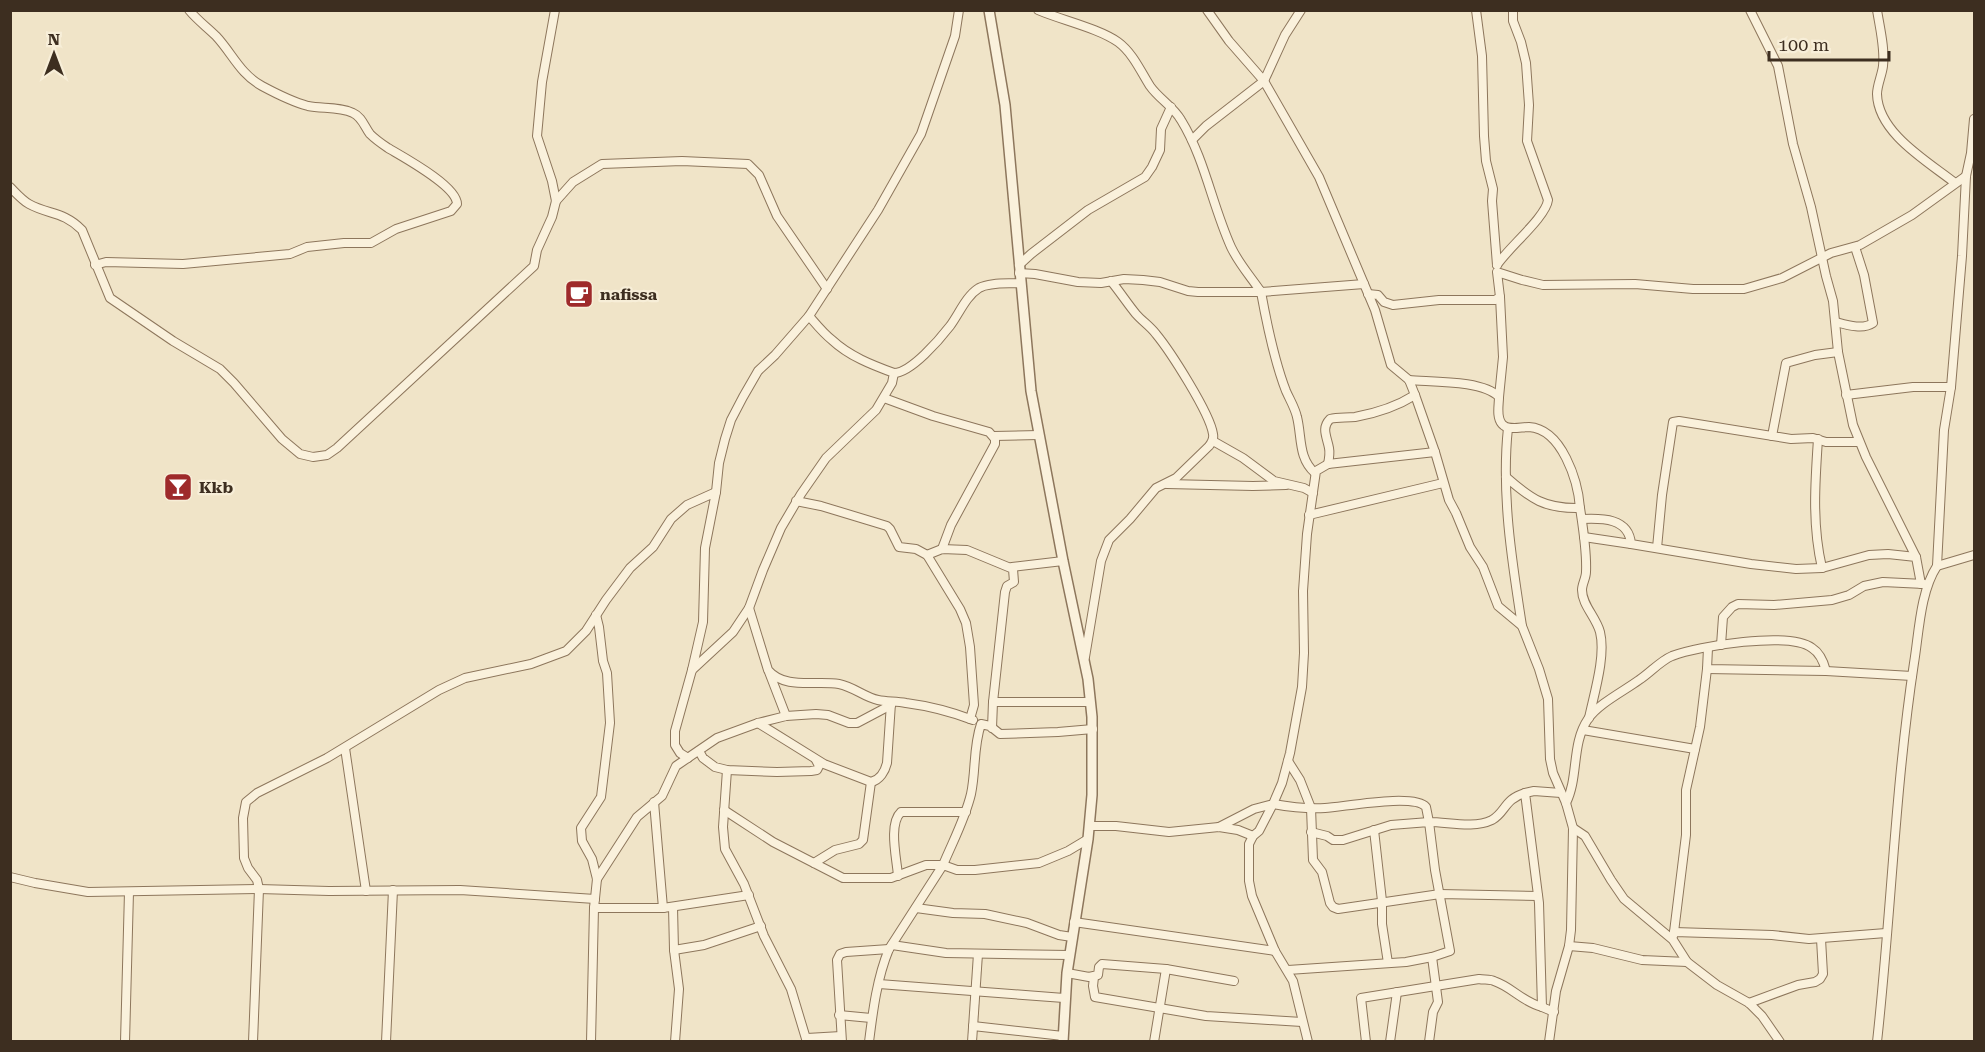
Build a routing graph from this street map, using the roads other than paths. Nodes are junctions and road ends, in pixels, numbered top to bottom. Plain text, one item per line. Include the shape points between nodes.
1 (189, 10) edge
2 (555, 10) edge
3 (989, 10) edge
4 (1038, 10) edge
5 (1208, 10) edge
6 (1301, 10) edge
7 (1476, 10) edge
8 (1513, 10) edge
9 (1750, 10) edge
10 (1877, 10) edge
11 (958, 12) edge
12 (1264, 81) junction
13 (1171, 107) junction
14 (1974, 119) edge
15 (1192, 141) junction
16 (1973, 154) edge
17 (1966, 176) junction
18 (1955, 183) junction
19 (10, 187) edge
20 (556, 201) junction
21 (1855, 247) junction
22 (1822, 258) junction
23 (95, 265) junction
24 (1497, 268) junction
25 (1020, 274) junction
26 (1111, 281) junction
27 (1364, 284) junction
28 (827, 289) junction
29 (1261, 292) junction
30 (1368, 294) junction
31 (1500, 297) junction
32 (809, 316) junction
33 (1836, 322) junction
34 (1838, 352) junction
35 (894, 373) junction
36 (1409, 380) junction
37 (1951, 387) junction
38 (1415, 395) junction
39 (1846, 395) junction
40 (1499, 397) junction
41 (884, 398) junction
42 (1508, 428) junction
43 (1039, 435) junction
44 (994, 436) junction
45 (1772, 436) junction
46 (1818, 439) junction
47 (1213, 441) junction
48 (1859, 442) junction
49 (1435, 452) junction
50 (1328, 464) junction
51 (1315, 472) junction
52 (1506, 477) junction
53 (1443, 483) junction
54 (1162, 484) junction
55 (1286, 485) junction
56 (716, 492) junction
57 (1312, 493) junction
58 (796, 501) junction
59 (1580, 508) junction
60 (1309, 515) junction
61 (1582, 519) junction
62 (1584, 537) junction
63 (1632, 544) junction
64 (1657, 548) junction
65 (942, 549) junction
66 (927, 555) junction
67 (1974, 555) edge
68 (1916, 557) junction
69 (1063, 561) junction
70 (1937, 566) junction
71 (1012, 567) junction
72 (1822, 568) junction
73 (1924, 584) junction
74 (749, 608) junction
75 (596, 615) junction
76 (1522, 626) junction
77 (1721, 645) junction
78 (1708, 648) junction
79 (1084, 661) junction
80 (1707, 669) junction
81 (692, 670) junction
82 (768, 670) junction
83 (1826, 671) junction
84 (1912, 676) junction
85 (993, 702) junction
86 (1090, 702) junction
87 (891, 703) junction
88 (786, 716) junction
89 (1589, 718) junction
90 (970, 719) junction
91 (758, 723) junction
92 (981, 724) junction
93 (992, 728) junction
94 (1093, 729) junction
95 (1583, 730) junction
96 (345, 748) junction
97 (1695, 749) junction
98 (699, 751) junction
99 (688, 758) junction
100 (815, 758) junction
101 (1288, 761) junction
102 (728, 770) junction
103 (872, 782) junction
104 (1525, 793) junction
105 (1561, 793) junction
106 (654, 802) junction
107 (1566, 803) junction
108 (1274, 804) junction
109 (1311, 808) junction
110 (724, 810) junction
111 (966, 812) junction
112 (1429, 822) junction
113 (1089, 826) junction
114 (1219, 828) junction
115 (1573, 828) junction
116 (1374, 830) junction
117 (1311, 832) junction
118 (1253, 836) junction
119 (1088, 839) junction
120 (814, 863) junction
121 (943, 865) junction
122 (898, 876) junction
123 (10, 877) edge
124 (597, 879) junction
125 (259, 889) junction
126 (393, 890) junction
127 (366, 891) junction
128 (129, 892) junction
129 (1440, 894) junction
130 (749, 895) junction
131 (1538, 896) junction
132 (595, 899) junction
133 (1382, 901) junction
134 (673, 907) junction
135 (594, 908) junction
136 (663, 908) junction
137 (916, 908) junction
138 (1074, 922) junction
139 (760, 926) junction
140 (1886, 933) junction
141 (1673, 936) junction
142 (1072, 937) junction
143 (1821, 939) junction
144 (1569, 946) junction
145 (891, 947) junction
146 (674, 950) junction
147 (1275, 951) junction
148 (978, 954) junction
149 (1069, 955) junction
150 (1432, 957) junction
151 (1687, 962) junction
152 (1388, 963) junction
153 (1166, 969) junction
154 (1288, 970) junction
155 (1067, 973) junction
156 (1094, 977) junction
157 (1234, 981) dead end
158 (879, 984) junction
159 (1437, 987) junction
160 (975, 991) junction
161 (1397, 992) junction
162 (1064, 998) junction
163 (1749, 1003) junction
164 (1160, 1007) junction
165 (1542, 1007) junction
166 (1554, 1012) junction
167 (839, 1015) junction
168 (871, 1018) junction
169 (1302, 1022) junction
170 (973, 1026) junction
171 (842, 1039) edge
172 (1063, 1039) edge
173 (807, 1040) edge
174 (125, 1041) edge
175 (254, 1041) edge
176 (386, 1041) edge
177 (591, 1041) edge
178 (675, 1041) edge
179 (869, 1041) edge
180 (972, 1041) edge
181 (1154, 1041) edge
182 (1308, 1041) edge
183 (1366, 1041) edge
184 (1390, 1041) edge
185 (1429, 1041) edge
186 (1548, 1041) edge
187 (1780, 1041) edge
188 (1877, 1041) edge

1 - 23 street via 242,72 261,86 306,105 357,115 371,135 439,181 454,195 457,204 451,211 396,229 371,243 307,247 290,254 183,264
2 - 20 street via 537,136
3 - 25 street via 1005,105
4 - 13 street via 1117,42 1157,96
5 - 12 street
6 - 12 street
7 - 24 street
8 - 24 street via 1526,63 1527,141 1548,200
9 - 22 street via 1778,66
10 - 18 street via 1883,52 1877,93 1879,108 1903,143
11 - 28 street via 955,36 921,134
12 - 15 street
12 - 27 street via 1319,177
13 - 15 street
13 - 25 street via 1161,129 1160,150 1145,177 1088,210 1038,248
14 - 16 street
15 - 29 street via 1232,248
16 - 17 street
17 - 18 street
17 - 37 street
18 - 21 street via 1912,215
19 - 23 street via 28,204 74,222 82,230
20 - 23 street via 534,266 337,448 327,455 313,457 300,454 282,439 219,369 110,298
20 - 28 street via 573,182 602,164 748,164 759,175 777,216
21 - 22 street
21 - 33 street via 1873,323 1863,327
22 - 24 street via 1782,278 1744,289 1714,290 1635,284 1543,285
22 - 33 street
24 - 31 street
25 - 26 street via 1078,282
25 - 35 street via 979,288 917,362
25 - 43 street
26 - 29 street via 1160,282 1198,292
26 - 47 street via 1167,349 1206,416
27 - 29 street
27 - 30 street
28 - 32 street
29 - 51 street via 1280,371 1297,417 1302,453
30 - 31 street via 1398,305
30 - 36 street via 1391,365
31 - 40 street via 1503,357
32 - 35 street via 842,348
32 - 56 street via 758,371 743,397 725,439
33 - 34 street
34 - 39 street
34 - 45 street via 1786,363
35 - 41 street
36 - 38 street
36 - 40 street via 1488,388
37 - 39 street
37 - 70 street via 1944,430
38 - 49 street
38 - 50 street via 1384,410 1330,419 1325,424
39 - 48 street
40 - 42 street via 1498,416
41 - 44 street
41 - 58 street via 826,458
42 - 52 street
42 - 59 street via 1536,429 1551,438 1569,462
43 - 44 street
43 - 69 street
44 - 65 street via 995,444
45 - 46 street
45 - 64 street via 1673,422
46 - 48 street
46 - 72 street via 1815,529
47 - 54 street via 1176,478
47 - 55 street via 1274,482
48 - 68 street
49 - 50 street
49 - 53 street
50 - 51 street
51 - 57 street
52 - 59 street via 1538,502
52 - 76 street
53 - 60 street
53 - 76 street via 1498,606
54 - 55 street
54 - 79 street via 1105,549
55 - 57 street
56 - 75 street via 687,505 671,519 653,547 630,568
56 - 81 street via 705,548 703,622
57 - 60 street
58 - 66 street via 886,526 899,547
58 - 74 street
59 - 61 street
60 - 101 street via 1302,687
61 - 62 street
61 - 63 street via 1618,522 1630,533
62 - 63 street
62 - 89 street via 1586,572 1582,591 1601,636 1600,666
63 - 64 street
64 - 72 street via 1751,564
65 - 66 street
65 - 71 street via 967,550
66 - 90 street via 966,623 974,705
67 - 70 street
68 - 72 street via 1869,555
68 - 73 street
69 - 71 street
69 - 79 street
70 - 73 street
71 - 85 street via 1015,579 1005,592
73 - 77 street via 1883,582 1832,600 1738,604 1723,617
73 - 84 street
74 - 81 street via 733,632
74 - 82 street
75 - 96 street via 566,651 531,664 465,678 411,706
75 - 124 street via 607,673 609,734 601,797 581,828
76 - 105 street via 1548,699 1550,759
77 - 78 street
77 - 83 street via 1796,641 1813,648
78 - 80 street
78 - 89 street via 1666,659
79 - 86 street
80 - 83 street
80 - 97 street
81 - 99 street via 675,731 675,745
82 - 87 street via 781,680 853,687
82 - 88 street
83 - 84 street
84 - 140 street
85 - 86 street
85 - 93 street
86 - 94 street
87 - 88 street via 853,723 828,715
87 - 90 street via 936,708
87 - 103 street via 886,768
88 - 91 street
89 - 95 street
90 - 92 street
91 - 98 street via 717,738
91 - 100 street
92 - 93 street
92 - 111 street
93 - 94 street via 1000,734
94 - 113 street
95 - 97 street
95 - 107 street via 1574,782
96 - 125 street via 246,802 244,858
96 - 127 street
97 - 141 street via 1686,790 1686,835
98 - 99 street
98 - 102 street via 715,767
99 - 106 street via 676,766 662,796
100 - 102 street via 819,766 811,771
100 - 103 street
101 - 108 street
101 - 109 street
102 - 110 street
103 - 120 street via 863,840
104 - 105 street
104 - 112 street via 1506,803 1493,819 1477,825
104 - 131 street
105 - 107 street
106 - 124 street via 637,818
106 - 136 street
107 - 115 street
108 - 109 street
108 - 114 street via 1254,808
108 - 118 street
109 - 112 street via 1418,802 1426,807
109 - 117 street
110 - 120 street
110 - 130 street via 725,849
111 - 121 street
111 - 122 street via 901,812 894,825
112 - 116 street
112 - 129 street
113 - 114 street via 1169,832
113 - 119 street
114 - 118 street
115 - 141 street via 1585,836 1624,899
115 - 144 street
116 - 117 street via 1337,840
116 - 133 street
117 - 133 street via 1313,860 1322,872 1333,908
118 - 147 street via 1249,843 1249,881
119 - 121 street via 1040,863 975,870
119 - 138 street
120 - 122 street via 843,878
121 - 122 street via 926,865
121 - 137 street
123 - 128 street via 88,892
124 - 132 street
125 - 127 street
125 - 128 street
125 - 175 street
126 - 127 street
126 - 132 street
126 - 176 street
128 - 174 street
129 - 131 street
129 - 133 street
129 - 150 street via 1450,951
130 - 134 street
130 - 139 street
131 - 165 street
132 - 135 street
133 - 152 street
134 - 136 street
134 - 146 street
135 - 136 street
135 - 177 street
137 - 142 street via 986,914
137 - 145 street
138 - 142 street
138 - 147 street
139 - 146 street via 704,945
139 - 173 street via 791,989
140 - 143 street
140 - 188 street
141 - 143 street via 1772,935
141 - 151 street
142 - 149 street
143 - 163 street via 1821,979
144 - 151 street via 1642,960
144 - 166 street
145 - 148 street
145 - 158 street
145 - 167 street via 840,954
146 - 178 street via 679,990
147 - 154 street
148 - 149 street
148 - 160 street
149 - 155 street
150 - 152 street
150 - 159 street
151 - 163 street via 1717,986
152 - 154 street
153 - 156 street via 1102,964
153 - 157 street
153 - 164 street
154 - 169 street
155 - 156 street
155 - 162 street
156 - 164 street via 1095,997
158 - 160 street
158 - 168 street
159 - 161 street
159 - 165 street via 1494,981
159 - 185 street via 1438,1002
160 - 162 street
160 - 170 street
161 - 183 street via 1360,998
161 - 184 street
162 - 172 street
163 - 187 street
164 - 169 street via 1206,1016
164 - 181 street
165 - 166 street
166 - 186 street
167 - 168 street
167 - 171 street
168 - 179 street
169 - 182 street
170 - 172 street
170 - 180 street
171 - 173 street

